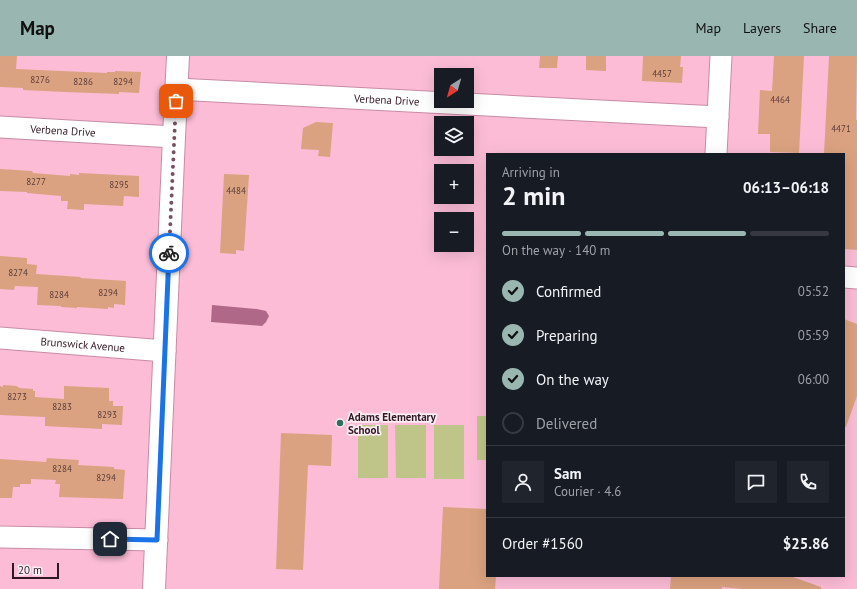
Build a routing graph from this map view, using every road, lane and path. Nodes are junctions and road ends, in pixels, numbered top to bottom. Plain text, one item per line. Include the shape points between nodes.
1 (178, 56) edge
2 (720, 56) edge
3 (176, 89) junction
4 (718, 117) junction
5 (0, 127) edge
6 (174, 137) junction
7 (716, 153) edge
8 (845, 277) edge
9 (857, 278) edge
10 (0, 338) edge
11 (165, 351) junction
12 (0, 537) edge
13 (157, 540) junction
14 (154, 589) edge

1 - 3 main road
2 - 4 street
3 - 4 street, Verbena Drive
3 - 6 main road
4 - 7 street
5 - 6 street, Verbena Drive
6 - 11 main road
8 - 9 street
10 - 11 street, Brunswick Avenue
11 - 13 main road
12 - 13 street
13 - 14 main road

